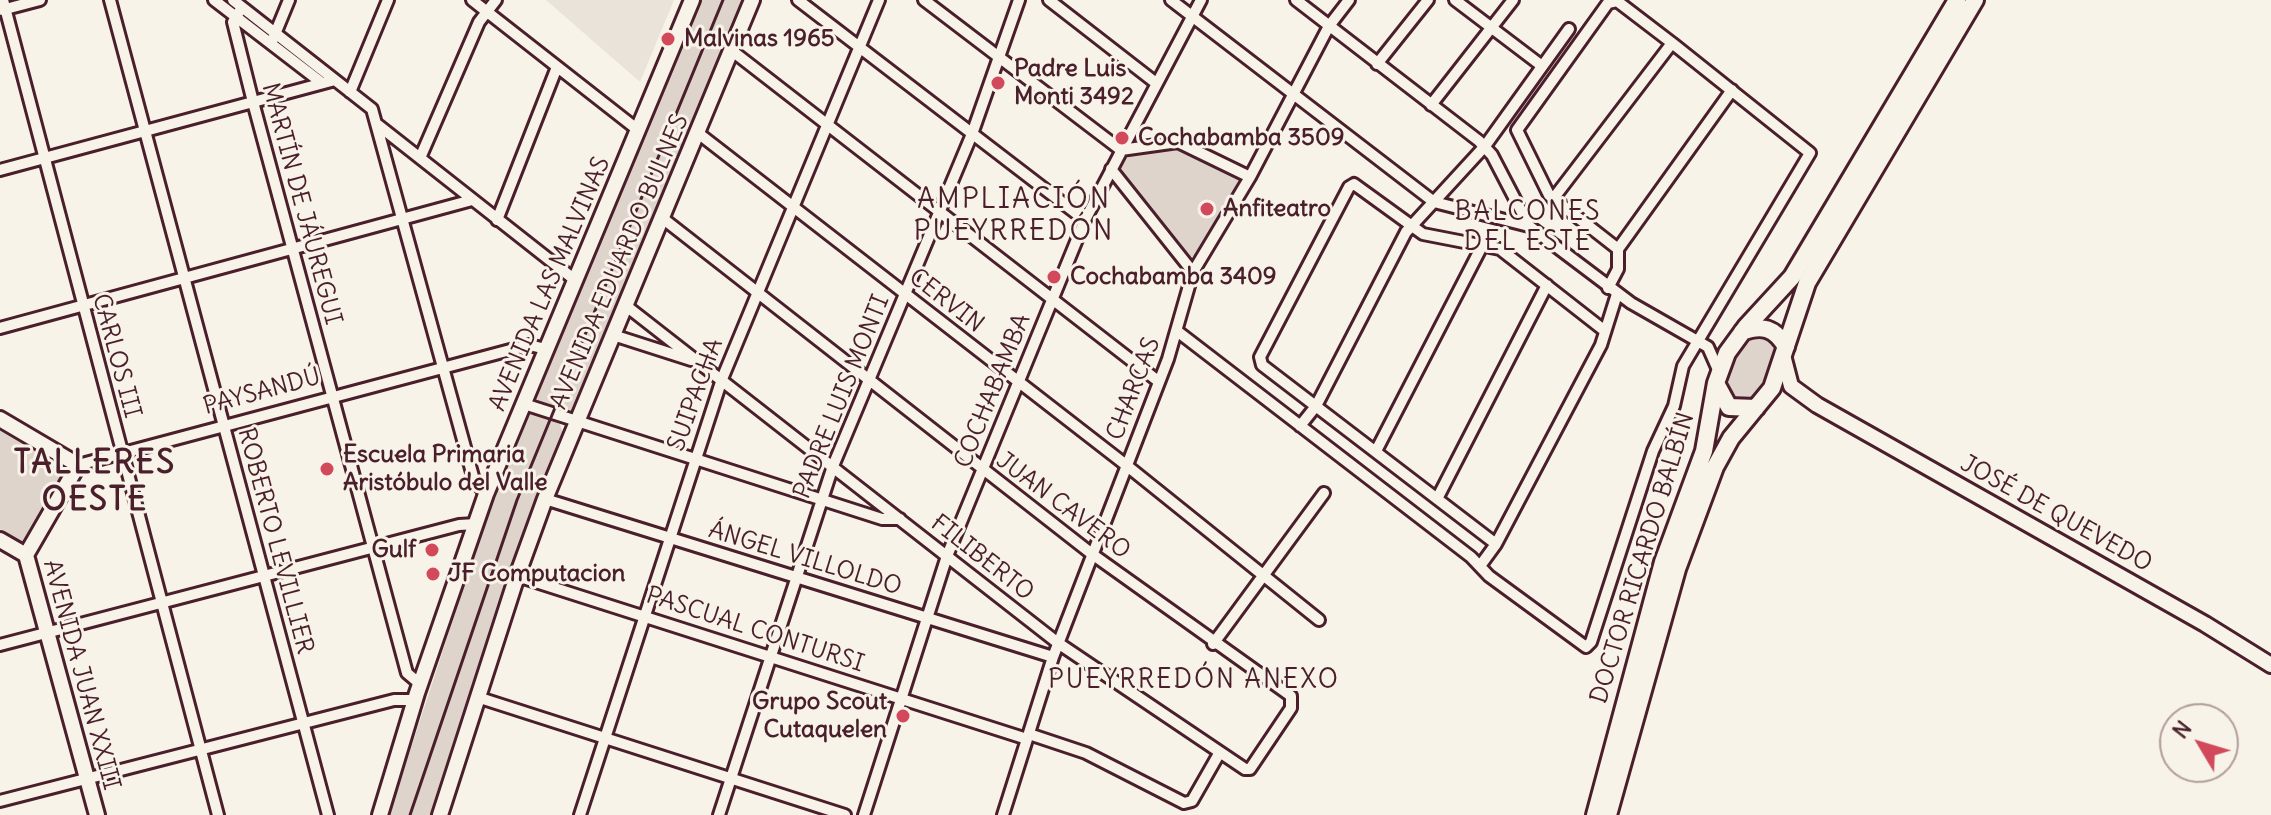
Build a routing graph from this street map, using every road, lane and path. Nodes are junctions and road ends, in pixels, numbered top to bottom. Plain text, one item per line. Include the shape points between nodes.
1 (40, 0) edge
2 (110, 0) edge
3 (214, 0) edge
4 (289, 0) edge
5 (388, 0) edge
6 (472, 0) edge
7 (496, 0) edge
8 (692, 0) edge
9 (752, 0) edge
10 (798, 0) edge
11 (879, 0) edge
12 (924, 0) edge
13 (1019, 0) edge
14 (1049, 0) edge
15 (1171, 0) edge
16 (1201, 0) edge
17 (1296, 0) edge
18 (1349, 0) edge
19 (1428, 0) edge
20 (1455, 0) edge
21 (1513, 0) edge
22 (1957, 0) edge
23 (1975, 0) edge
24 (3, 7) edge
25 (236, 8) edge
26 (486, 11) junction
27 (1192, 16) junction
28 (1329, 26) junction
29 (1491, 28) junction
30 (1569, 29) dead end
31 (273, 38) junction
32 (1672, 43) junction
33 (860, 47) junction
34 (731, 50) junction
35 (999, 58) junction
36 (1377, 64) junction
37 (1542, 66) junction
38 (557, 67) junction
39 (335, 80) junction
40 (322, 83) junction
41 (1156, 83) junction
42 (1732, 90) junction
43 (350, 92) junction
44 (1294, 94) junction
45 (253, 102) junction
46 (1431, 105) junction
47 (377, 124) junction
48 (828, 124) junction
49 (638, 130) junction
50 (146, 131) junction
51 (698, 133) junction
52 (972, 134) junction
53 (1485, 146) junction
54 (1121, 150) junction
55 (44, 158) junction
56 (420, 158) junction
57 (1111, 169) junction
58 (0, 170) edge
59 (1250, 177) junction
60 (1553, 199) junction
61 (472, 200) junction
62 (1434, 202) junction
63 (793, 209) junction
64 (940, 210) junction
65 (661, 217) junction
66 (497, 220) junction
67 (1085, 220) junction
68 (404, 221) junction
69 (1412, 225) junction
70 (1529, 226) junction
71 (1482, 246) junction
72 (293, 249) junction
73 (1618, 249) junction
74 (1193, 272) junction
75 (184, 278) junction
76 (575, 280) junction
77 (1547, 285) junction
78 (1613, 291) junction
79 (757, 294) junction
80 (905, 295) junction
81 (1053, 297) junction
82 (82, 305) junction
83 (625, 305) junction
84 (0, 328) edge
85 (1177, 331) junction
86 (1605, 331) junction
87 (613, 335) junction
88 (1739, 335) junction
89 (1697, 341) junction
90 (1708, 347) junction
91 (546, 349) junction
92 (1785, 353) junction
93 (699, 363) junction
94 (441, 367) junction
95 (1718, 378) junction
96 (722, 379) junction
97 (869, 381) junction
98 (1158, 381) junction
99 (1017, 383) junction
100 (332, 397) junction
101 (524, 404) junction
102 (1760, 404) junction
103 (1817, 405) junction
104 (1316, 406) junction
105 (0, 419) edge
106 (577, 422) junction
107 (223, 425) junction
108 (1300, 426) junction
109 (1376, 451) junction
110 (122, 454) junction
111 (694, 458) junction
112 (78, 465) junction
113 (1126, 465) junction
114 (833, 466) junction
115 (982, 469) junction
116 (1324, 493) dead end
117 (486, 494) junction
118 (545, 499) junction
119 (821, 499) junction
120 (1437, 499) junction
121 (900, 519) junction
122 (476, 524) junction
123 (668, 537) junction
124 (0, 540) edge
125 (1496, 544) junction
126 (372, 547) junction
127 (1092, 554) junction
128 (26, 555) junction
129 (947, 556) junction
130 (1480, 566) junction
131 (263, 575) junction
132 (1264, 575) junction
133 (517, 576) junction
134 (794, 576) junction
135 (161, 600) junction
136 (643, 616) junction
137 (927, 618) junction
138 (1319, 620) dead end
139 (47, 631) junction
140 (1058, 643) junction
141 (1213, 644) junction
142 (0, 645) edge
143 (769, 656) junction
144 (1053, 657) junction
145 (2271, 665) edge
146 (420, 684) junction
147 (477, 697) junction
148 (901, 698) junction
149 (415, 700) junction
150 (304, 724) junction
151 (603, 736) junction
152 (1028, 736) junction
153 (201, 750) junction
154 (1220, 752) junction
155 (1250, 769) joint
156 (731, 778) junction
157 (87, 779) junction
158 (0, 801) edge
159 (97, 815) edge
160 (218, 815) edge
161 (328, 815) edge
162 (380, 815) edge
163 (440, 815) edge
164 (580, 815) edge
165 (719, 815) edge
166 (845, 815) edge
167 (864, 815) edge
168 (1003, 815) edge
169 (1595, 815) edge
170 (1608, 815) edge

1 - 24 street
2 - 50 street, ROBERTO LEVILLIER
3 - 25 street
4 - 31 street
5 - 43 street
6 - 26 street
7 - 26 street
8 - 49 main road, AVENIDA LAS MALVINAS
9 - 34 main road, AVENIDA EDUARDO BULNES
10 - 33 street
11 - 33 street, SUIPACHA
12 - 35 street
13 - 35 street, PADRE LUIS MONTI
14 - 41 street
15 - 27 street
16 - 27 street, COCHABAMBA
17 - 28 street
18 - 28 street, CHARCAS
19 - 36 street
20 - 29 street
21 - 29 street
22 - 88 main road, DOCTOR RICARDO BALBÍN via 1792,277
23 - 92 main road, DOCTOR RICARDO BALBÍN via 1807,283
24 - 55 street, CARLOS III
25 - 31 street
25 - 45 street, MARTÍN DE JÁUREGUI
26 - 38 street
26 - 56 street
27 - 41 street, COCHABAMBA
27 - 44 street
28 - 36 street
28 - 44 street, CHARCAS
29 - 37 street
29 - 46 street
30 - 37 street
31 - 39 street
31 - 40 street
32 - 42 street
32 - 60 street
32 - 60 street via 1617,1 1608,3 1517,130
33 - 48 street, SUIPACHA
33 - 52 street
34 - 48 street
34 - 51 main road, AVENIDA EDUARDO BULNES
35 - 52 street, PADRE LUIS MONTI
35 - 54 street
36 - 46 street
37 - 53 street
38 - 49 street
38 - 66 street
39 - 40 street
39 - 43 street
40 - 45 street
41 - 54 street, COCHABAMBA
42 - 73 street
42 - 89 street via 1810,153
43 - 47 street via 372,109
44 - 59 street, CHARCAS
44 - 62 street
45 - 50 street
45 - 72 street, MARTÍN DE JÁUREGUI
46 - 53 street
47 - 56 street
47 - 68 street
48 - 63 street, SUIPACHA
48 - 64 street
49 - 76 main road, AVENIDA LAS MALVINAS
50 - 55 street
50 - 75 street, ROBERTO LEVILLIER
51 - 63 street, CERVIN
51 - 65 main road, AVENIDA EDUARDO BULNES
52 - 64 street, PADRE LUIS MONTI
52 - 67 street
53 - 62 street
53 - 70 street
54 - 57 street, COCHABAMBA
54 - 59 street via 1178,142
55 - 58 street
55 - 82 street, CARLOS III
56 - 61 street
57 - 67 street, COCHABAMBA
57 - 74 street
59 - 74 street, CHARCAS
60 - 73 street
61 - 66 street
61 - 68 street
62 - 69 street
62 - 70 street
63 - 79 street, SUIPACHA
63 - 80 street, CERVIN
64 - 80 street, PADRE LUIS MONTI
64 - 81 street
65 - 79 street, JUAN CAVERO
65 - 83 main road, AVENIDA EDUARDO BULNES
66 - 76 street
67 - 81 street, COCHABAMBA
68 - 72 street
68 - 94 street
69 - 71 street via 1428,235
69 - 104 street
69 - 104 street via 1359,185 1349,187 1260,357 1262,365
70 - 78 street
71 - 77 street via 1500,249
71 - 109 street
72 - 75 street
72 - 100 street, MARTÍN DE JÁUREGUI
73 - 78 street
74 - 85 street, CHARCAS
75 - 82 street
75 - 107 street, ROBERTO LEVILLIER
76 - 91 main road, AVENIDA LAS MALVINAS
77 - 86 street
77 - 120 street
78 - 86 street
78 - 89 street
79 - 96 street, SUIPACHA
79 - 97 street, JUAN CAVERO
80 - 97 street, PADRE LUIS MONTI
80 - 99 street, CERVIN
81 - 98 street
81 - 99 street, COCHABAMBA
82 - 84 street
82 - 110 street, CARLOS III
83 - 87 main road, AVENIDA EDUARDO BULNES
83 - 93 street, FILIBERTO
85 - 98 street, CHARCAS
85 - 108 street
86 - 125 street
87 - 93 street, FILIBERTO
87 - 106 main road, AVENIDA EDUARDO BULNES
88 - 90 street
88 - 92 main road via 1768,328
88 - 95 main road, DOCTOR RICARDO BALBÍN
89 - 90 street
89 - 130 street via 1653,451 1591,642 1580,645
90 - 95 street
91 - 94 street, PAYSANDÚ via 529,345
91 - 101 main road, AVENIDA LAS MALVINAS
92 - 102 main road, DOCTOR RICARDO BALBÍN
92 - 103 main road via 1791,386
93 - 96 street, FILIBERTO
94 - 100 street, PAYSANDÚ
94 - 117 street via 474,480
95 - 102 main road via 1729,407
95 - 169 main road, DOCTOR RICARDO BALBÍN via 1708,437 1663,562
96 - 111 street, SUIPACHA
96 - 114 street, FILIBERTO
97 - 114 street, PADRE LUIS MONTI
97 - 115 street, JUAN CAVERO
98 - 113 street, CHARCAS
99 - 113 street, CERVIN
99 - 115 street, COCHABAMBA
100 - 107 street, PAYSANDÚ
100 - 126 street, MARTÍN DE JÁUREGUI
101 - 106 street
101 - 117 main road, AVENIDA LAS MALVINAS
102 - 103 main road via 1784,394
102 - 170 main road, DOCTOR RICARDO BALBÍN via 1720,455 1683,548
103 - 145 main road, JOSÉ DE QUEVEDO
104 - 108 street
104 - 109 street
105 - 112 main road
106 - 111 street
106 - 118 main road, AVENIDA EDUARDO BULNES
107 - 110 street, PAYSANDÚ
107 - 131 street, ROBERTO LEVILLIER
108 - 130 street
109 - 120 street
110 - 112 street, PAYSANDÚ
110 - 135 street, CARLOS III
111 - 119 street
111 - 123 street, SUIPACHA
112 - 128 main road, AVENIDA JUAN XXIII
113 - 127 street, CHARCAS
113 - 132 street, CERVIN
114 - 119 street, PADRE LUIS MONTI
114 - 121 street, FILIBERTO
115 - 127 street, JUAN CAVERO
115 - 129 street, COCHABAMBA
116 - 132 street
117 - 122 main road, AVENIDA LAS MALVINAS
118 - 123 street, ÁNGEL VILLOLDO
118 - 133 main road, AVENIDA EDUARDO BULNES
119 - 121 street via 882,519
119 - 134 street, PADRE LUIS MONTI
120 - 125 street
121 - 129 street, FILIBERTO
122 - 126 street
122 - 146 main road, AVENIDA LAS MALVINAS
123 - 134 street, ÁNGEL VILLOLDO
123 - 136 street, SUIPACHA
124 - 128 main road
125 - 130 street
126 - 131 street
126 - 146 street, MARTÍN DE JÁUREGUI via 407,673
127 - 140 street, CHARCAS
127 - 141 street, JUAN CAVERO
128 - 139 main road, AVENIDA JUAN XXIII
129 - 137 street, COCHABAMBA
129 - 140 street, FILIBERTO
131 - 135 street
131 - 150 street, ROBERTO LEVILLIER
132 - 138 street, CERVIN
132 - 141 street
133 - 136 street, PASCUAL CONTURSI
133 - 147 main road, AVENIDA EDUARDO BULNES
134 - 137 street, ÁNGEL VILLOLDO
134 - 143 street, PADRE LUIS MONTI
135 - 139 street
135 - 153 street, CARLOS III
136 - 143 street, PASCUAL CONTURSI
136 - 151 street, SUIPACHA
137 - 144 street, ÁNGEL VILLOLDO
137 - 148 street, COCHABAMBA
139 - 142 street
139 - 157 main road, AVENIDA JUAN XXIII
140 - 144 street, CHARCAS
140 - 154 street, FILIBERTO
141 - 155 street, JUAN CAVERO via 1294,701
143 - 148 street, PASCUAL CONTURSI
143 - 156 street, PADRE LUIS MONTI
144 - 152 street, CHARCAS
146 - 149 main road, AVENIDA LAS MALVINAS
147 - 151 street
147 - 163 main road, AVENIDA EDUARDO BULNES
148 - 152 street, PASCUAL CONTURSI
148 - 167 street, COCHABAMBA
149 - 150 street via 394,700
149 - 162 main road, AVENIDA LAS MALVINAS
150 - 153 street
150 - 161 street, ROBERTO LEVILLIER
151 - 156 street
151 - 164 street, SUIPACHA
152 - 154 street, PASCUAL CONTURSI via 1086,753 1184,803 1192,801
152 - 168 street, CHARCAS
153 - 157 street
153 - 160 street, CARLOS III
154 - 155 street, FILIBERTO
156 - 165 street, PADRE LUIS MONTI
156 - 166 street
157 - 158 street
157 - 159 main road, AVENIDA JUAN XXIII

